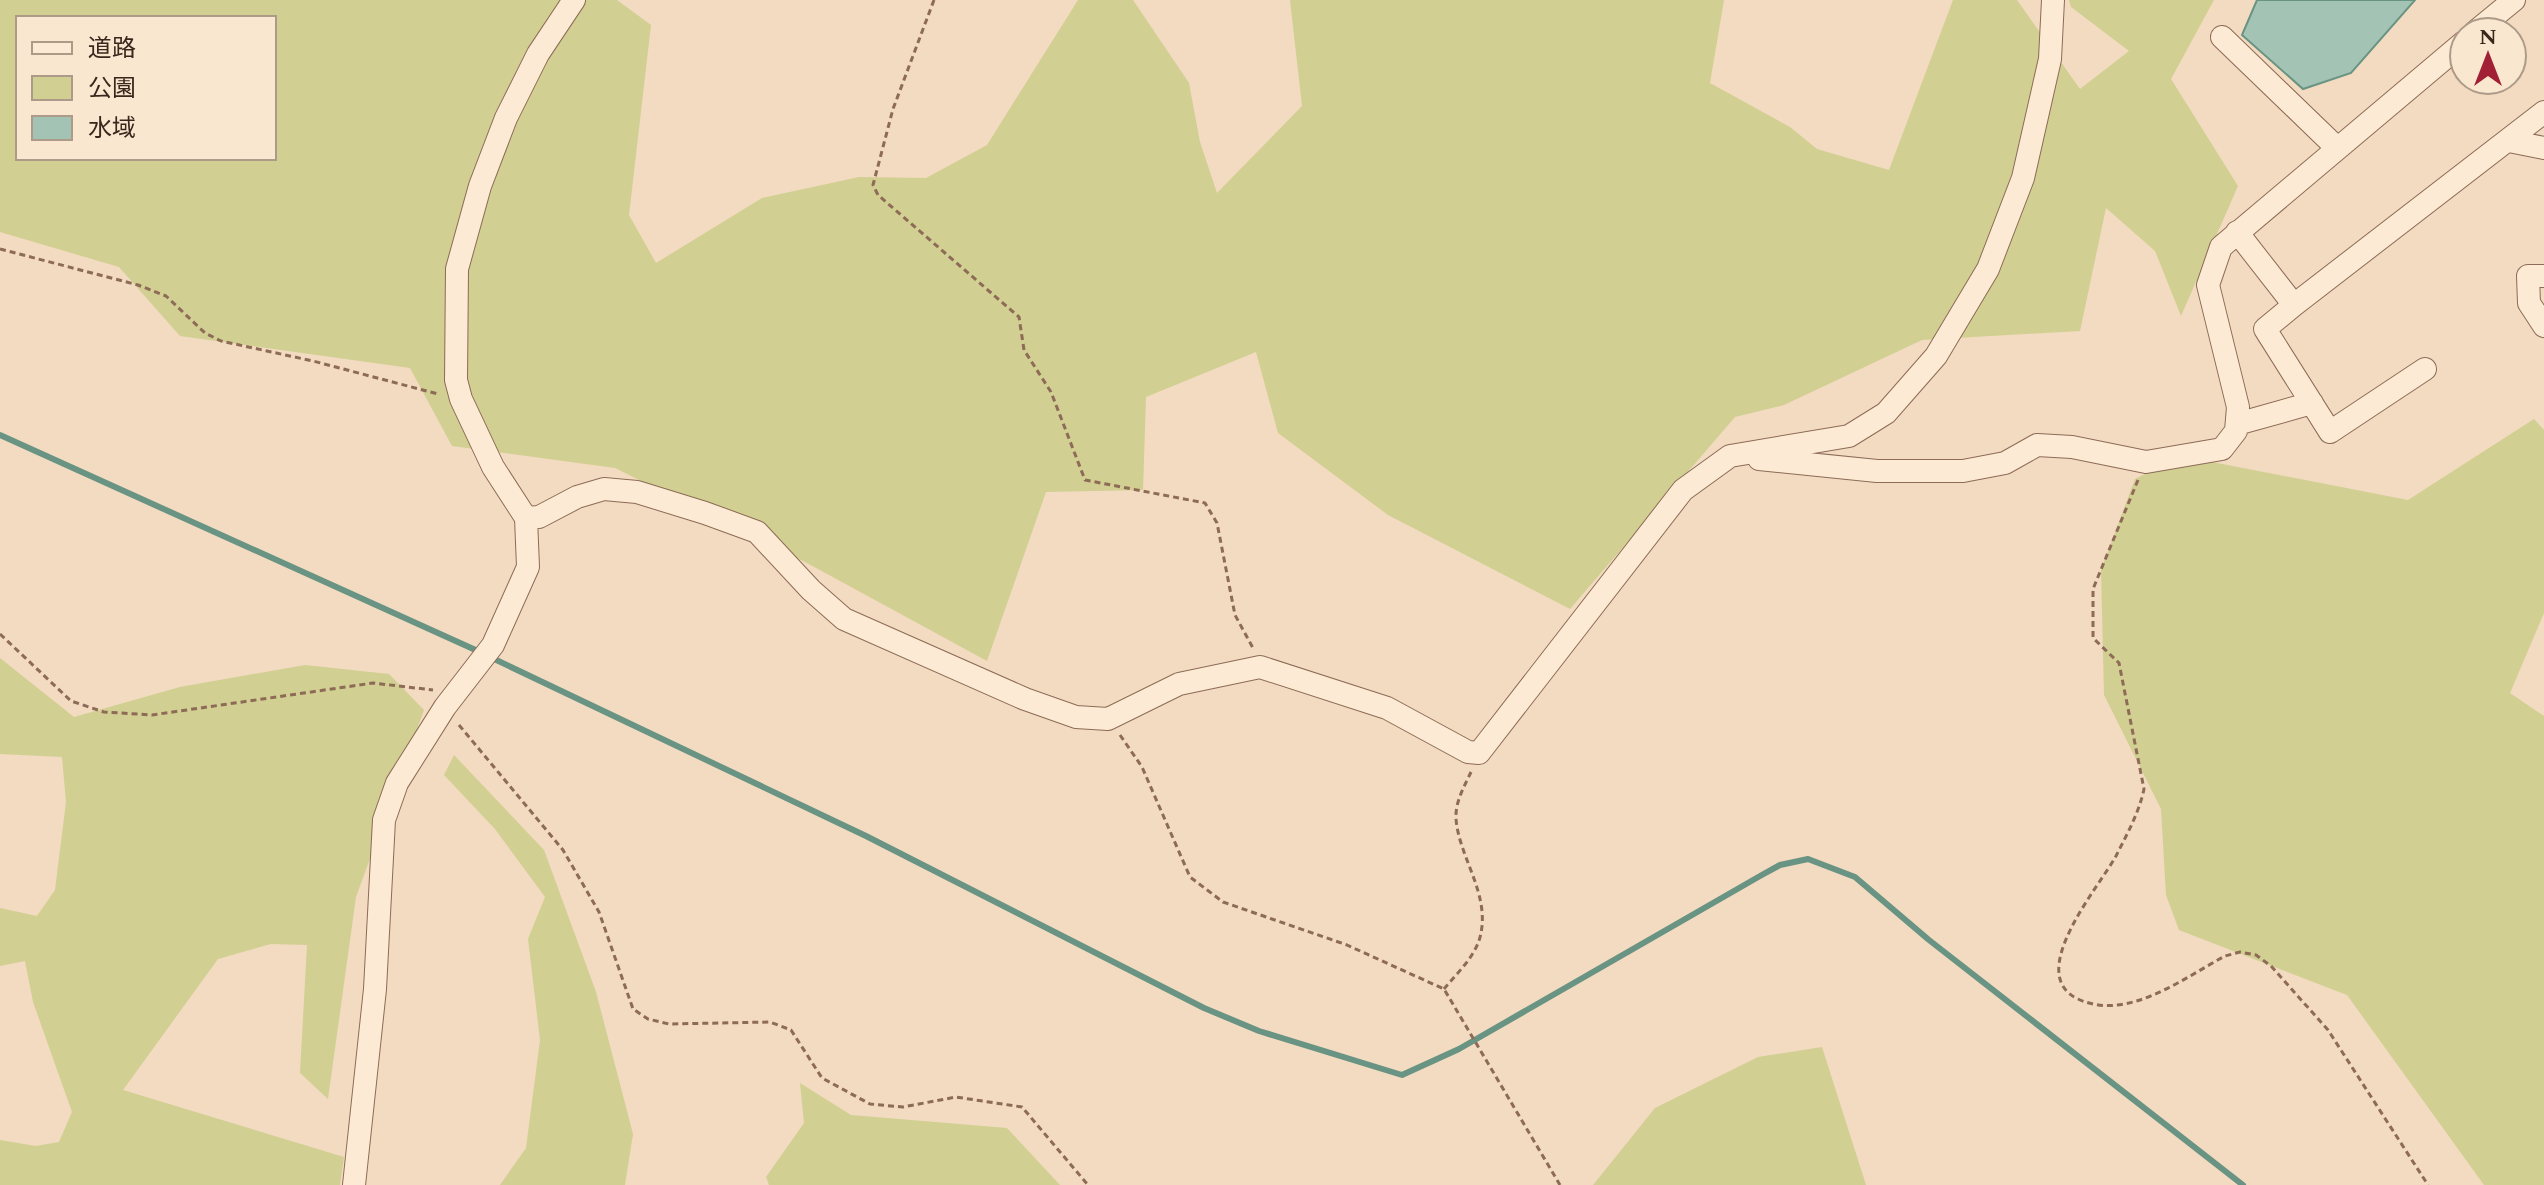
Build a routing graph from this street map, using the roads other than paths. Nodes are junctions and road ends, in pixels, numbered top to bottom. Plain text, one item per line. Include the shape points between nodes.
1 (574, 0) edge
2 (2053, 0) edge
3 (2514, 0) edge
4 (2494, 16) edge
5 (2222, 37) dead end
6 (2448, 55) edge
7 (2544, 112) edge
8 (2509, 141) junction
9 (2337, 148) junction
10 (2544, 148) edge
11 (2237, 232) junction
12 (2544, 276) edge
13 (2294, 305) junction
14 (2544, 326) edge
15 (2425, 369) dead end
16 (2312, 403) junction
17 (2237, 424) junction
18 (1730, 456) junction
19 (526, 518) junction
20 (354, 1185) edge

1 - 19 street via 538,54 506,118 457,269 456,380 461,399 493,467
2 - 18 street via 2050,59 2023,178 1988,269 1936,356 1886,413 1849,436
3 - 4 street
5 - 9 street
6 - 9 street
7 - 8 street
8 - 10 street
8 - 13 street
9 - 11 street
11 - 13 street
11 - 17 street via 2221,247 2208,285 2238,407
12 - 14 street via 2528,276 2529,303
13 - 16 street via 2265,329
15 - 16 street via 2330,432
16 - 17 street
17 - 18 street via 2222,449 2146,462 2037,445 2005,463 1963,471 1877,471
18 - 19 street via 1683,490 1479,753 1387,708 1260,667 1179,684 1108,719 1076,717 844,619 757,532 705,513 637,492 604,489
19 - 20 street via 528,567 493,645 397,783 384,820 375,989

